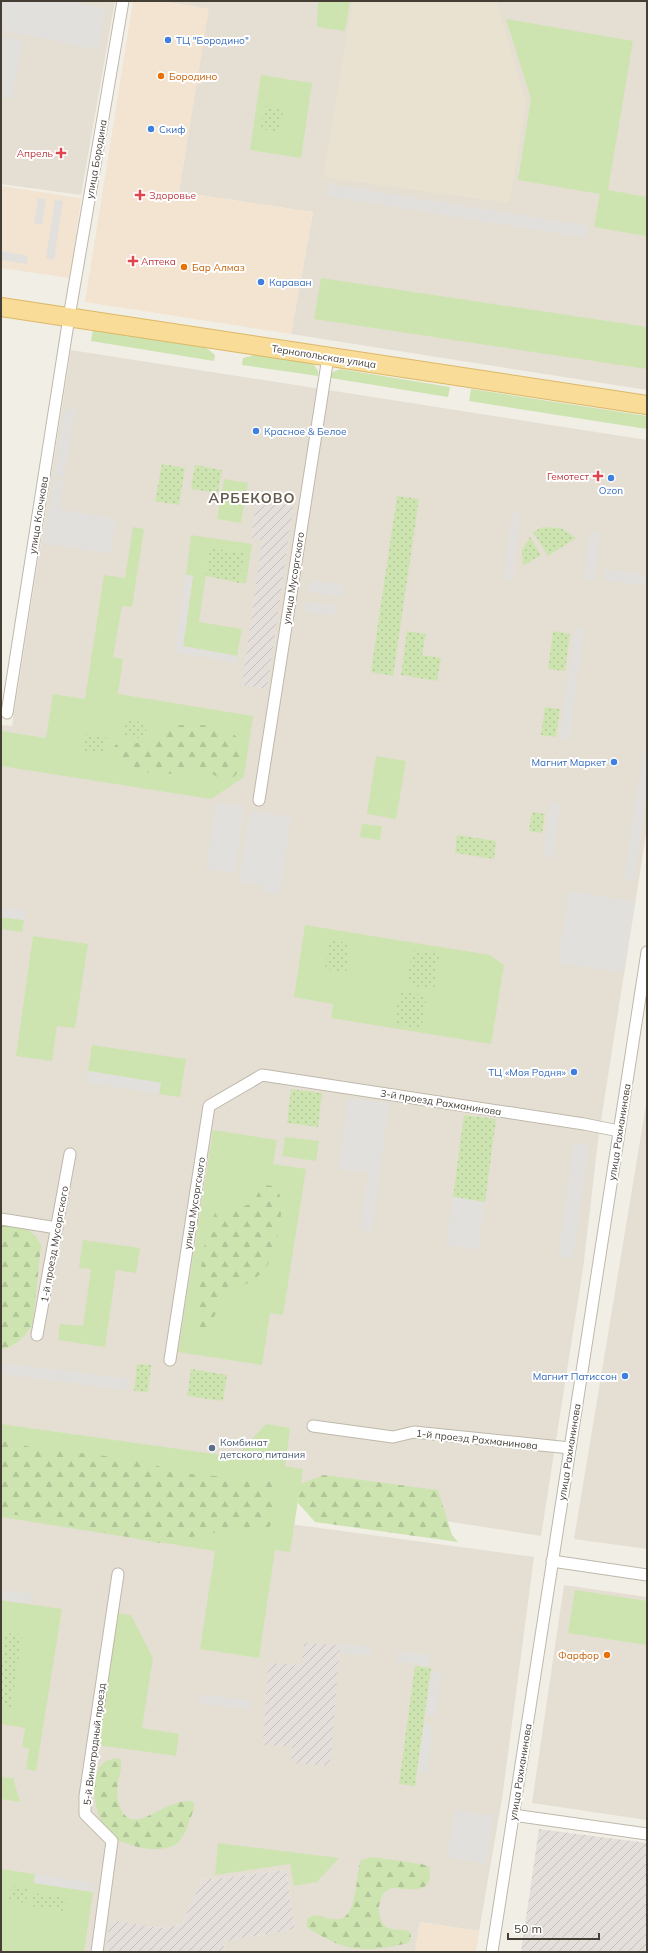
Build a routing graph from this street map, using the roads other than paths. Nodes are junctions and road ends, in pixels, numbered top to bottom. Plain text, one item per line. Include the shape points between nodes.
1 (123, 1) edge
2 (1, 307) edge
3 (69, 317) junction
4 (328, 357) junction
5 (647, 406) edge
6 (7, 713) dead end
7 (259, 800) dead end
8 (647, 952) edge
9 (262, 1075) joint
10 (619, 1131) junction
11 (70, 1154) dead end
12 (1, 1220) edge
13 (56, 1228) junction
14 (37, 1335) dead end
15 (170, 1360) dead end
16 (313, 1426) dead end
17 (570, 1448) junction
18 (552, 1561) junction
19 (118, 1574) dead end
20 (647, 1575) edge
21 (513, 1815) junction
22 (647, 1834) edge
23 (97, 1952) edge
24 (492, 1952) edge

1 - 3 street, улица Бородина
2 - 3 main road, Тернопольская улица
3 - 4 main road, Тернопольская улица
3 - 6 street, улица Клочкова
4 - 5 main road, Тернопольская улица
4 - 7 street, улица Мусоргского
8 - 10 street, улица Рахманинова
9 - 10 street, 3-й проезд Рахманинова
9 - 15 street, улица Мусоргского via 209,1106
10 - 17 street, улица Рахманинова
11 - 13 street, 1-й проезд Мусоргского
12 - 13 street
13 - 14 street, 1-й проезд Мусоргского
16 - 17 street, 1-й проезд Рахманинова via 392,1437 414,1432
17 - 18 street, улица Рахманинова
18 - 20 street
18 - 21 street, улица Рахманинова
19 - 23 street, 5-й Виноградный проезд via 85,1796 85,1814 112,1841
21 - 22 street
21 - 24 street, улица Рахманинова

